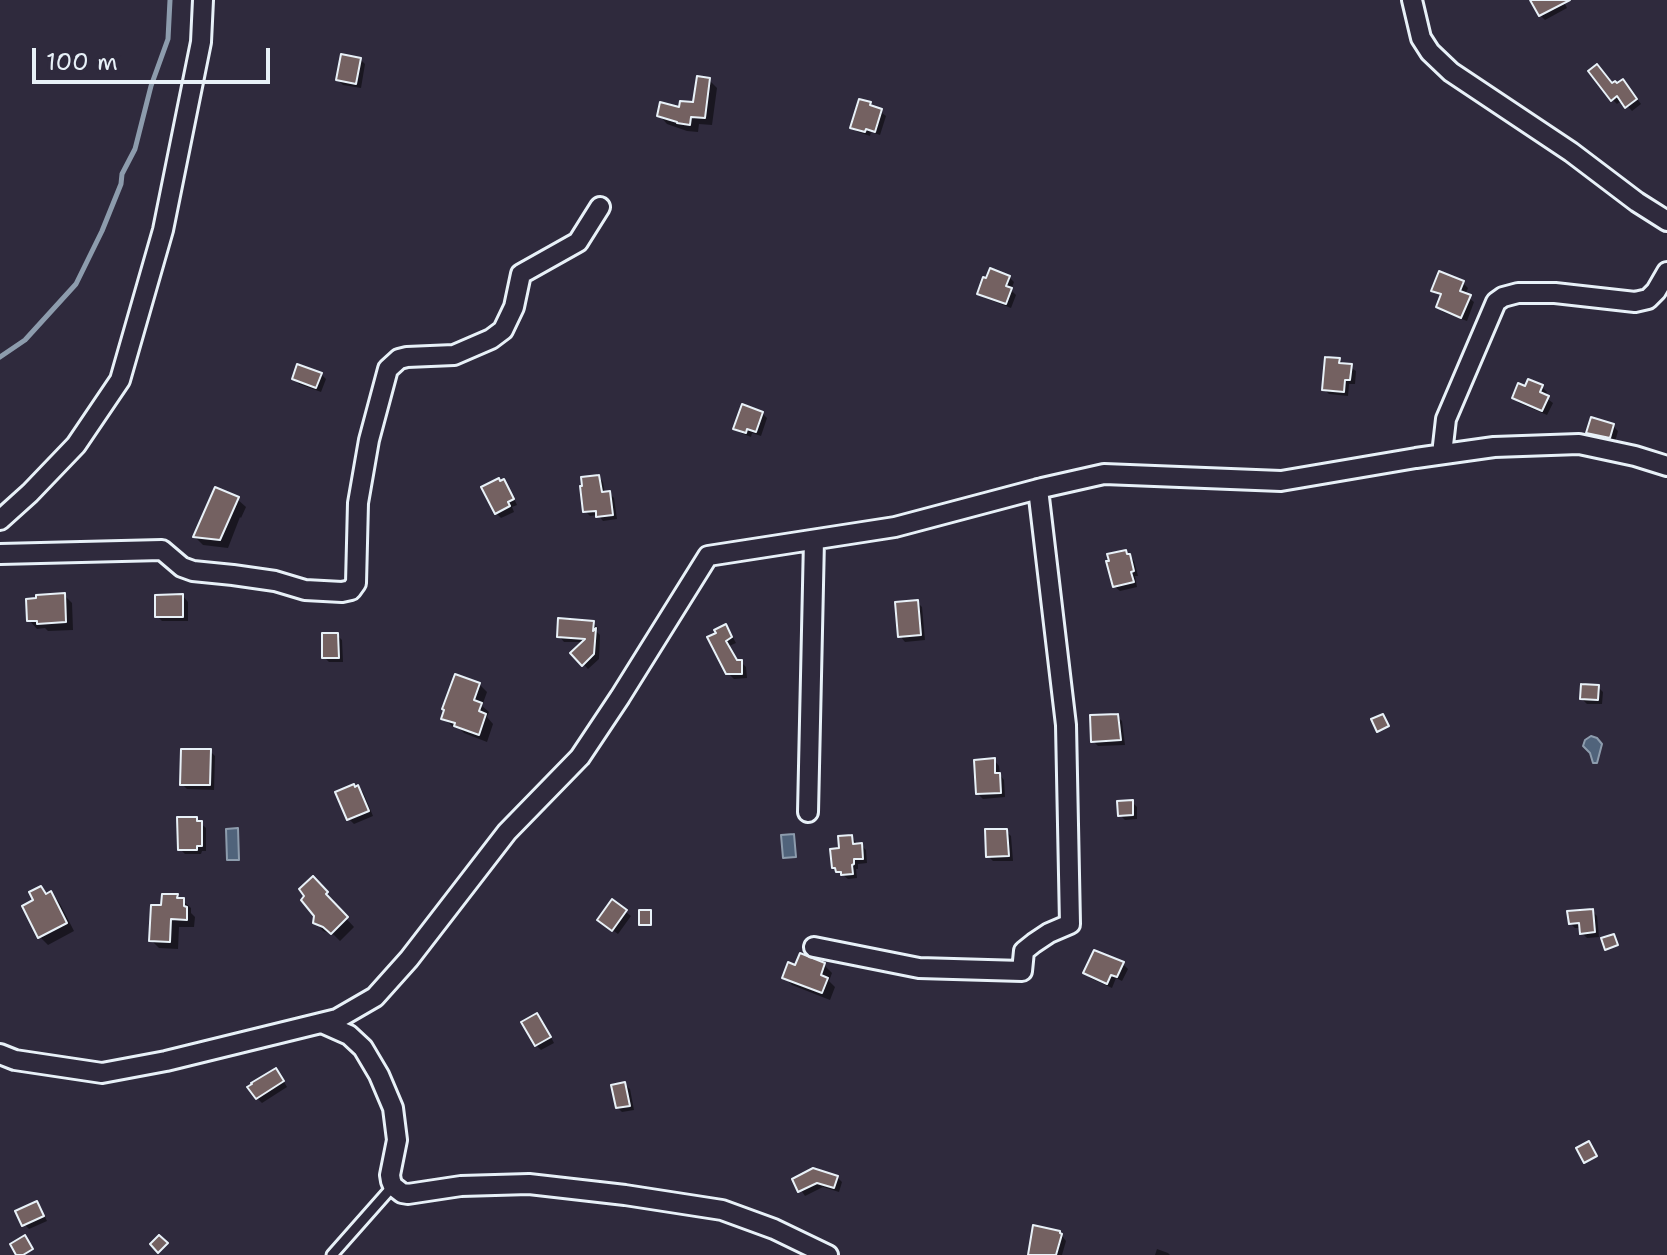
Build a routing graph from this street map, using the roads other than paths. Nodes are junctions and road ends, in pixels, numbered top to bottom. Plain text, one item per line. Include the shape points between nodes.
1 (203, 0) edge
2 (1412, 0) edge
3 (600, 207) dead end
4 (1667, 221) edge
5 (1667, 272) edge
6 (1442, 454) junction
7 (1667, 466) edge
8 (1038, 489) junction
9 (0, 520) edge
10 (814, 540) junction
11 (0, 554) edge
12 (808, 812) dead end
13 (814, 947) dead end
14 (322, 1023) junction
15 (0, 1054) edge
16 (393, 1186) junction
17 (332, 1255) edge
18 (828, 1255) edge

1 - 9 street via 201,42 163,230 120,380 76,445
2 - 4 street via 1421,38 1451,72
3 - 11 street via 578,242 521,274 503,330 454,355 407,357 388,369 358,503 356,583 351,590 305,590 193,571 162,550
5 - 6 street via 1648,299 1635,302 1518,293 1496,302 1446,419
6 - 7 street via 1579,444
6 - 8 street via 1281,481 1104,474
8 - 10 street via 895,527
8 - 13 street via 1066,725 1070,924 1024,951 1022,971 919,968
10 - 12 street
10 - 14 street via 708,556 580,757 507,832 375,997
14 - 15 street via 102,1073
14 - 16 street via 349,1035 379,1075 393,1108
16 - 17 lane
16 - 18 street via 408,1194 529,1184 722,1210

